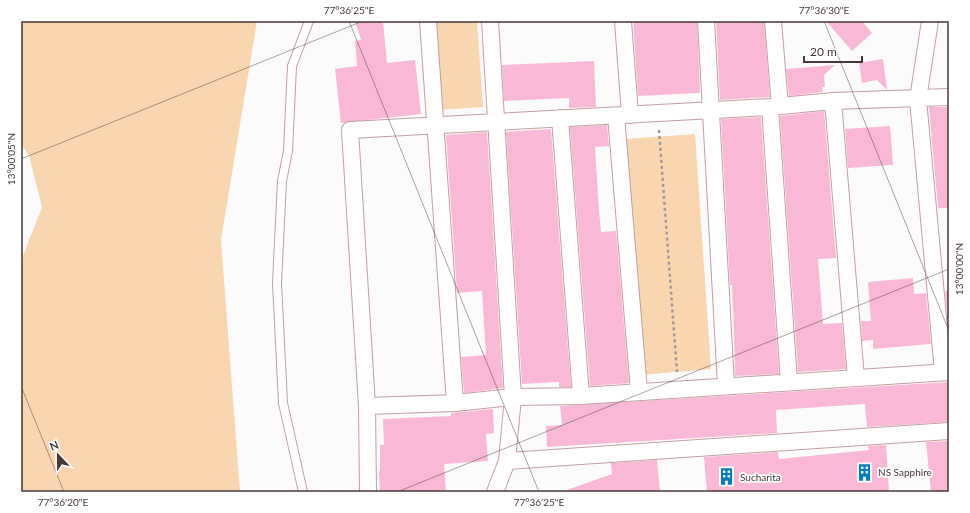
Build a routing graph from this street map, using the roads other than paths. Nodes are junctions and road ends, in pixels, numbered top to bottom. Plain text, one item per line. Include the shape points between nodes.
1 (309, 21) edge
2 (428, 21) edge
3 (490, 21) edge
4 (623, 21) edge
5 (706, 21) edge
6 (773, 21) edge
7 (930, 21) edge
8 (949, 97) edge
9 (918, 99) junction
10 (832, 101) junction
11 (775, 107) junction
12 (711, 110) junction
13 (623, 115) junction
14 (560, 118) junction
15 (496, 122) junction
16 (436, 126) junction
17 (946, 372) edge
18 (856, 378) junction
19 (789, 382) junction
20 (726, 386) junction
21 (639, 391) junction
22 (581, 396) junction
23 (513, 397) junction
24 (456, 403) junction
25 (367, 406) junction
26 (949, 431) edge
27 (507, 462) junction
28 (303, 492) edge
29 (368, 492) edge
30 (495, 492) edge

1 - 28 lane via 292,66 288,151 282,181 277,283 283,403
2 - 16 street
3 - 15 street
4 - 13 street
5 - 12 street
6 - 11 street
7 - 9 street
8 - 9 street
9 - 10 street
9 - 17 street
10 - 11 street
10 - 18 street
11 - 12 street
11 - 19 street
12 - 13 street
12 - 20 street
13 - 14 street
13 - 21 street
14 - 15 street
14 - 22 street
15 - 16 street
15 - 23 street
16 - 24 street
16 - 25 street via 350,130
17 - 18 street
18 - 19 street
19 - 20 street
20 - 21 street
21 - 22 street
22 - 23 street
23 - 24 street
23 - 27 street
24 - 25 street
25 - 29 street
26 - 27 street
27 - 30 street

